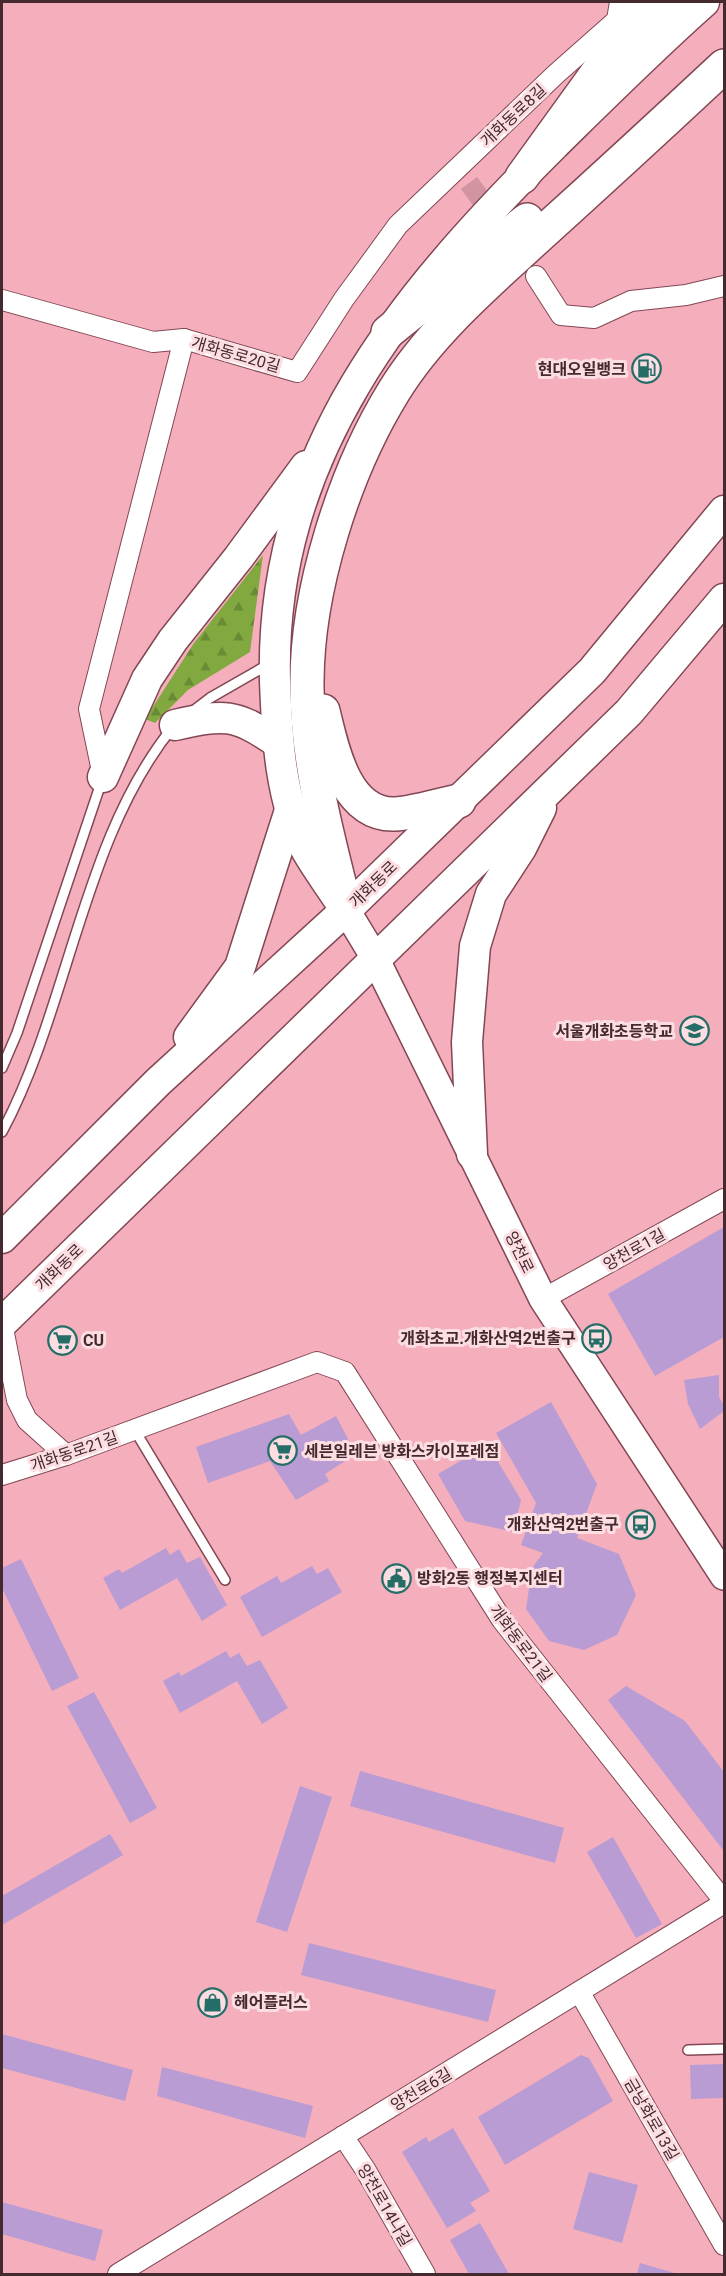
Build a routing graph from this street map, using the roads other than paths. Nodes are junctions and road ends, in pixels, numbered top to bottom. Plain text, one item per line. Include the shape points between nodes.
1 (639, 2) edge
2 (669, 2) edge
3 (704, 2) edge
4 (618, 11) edge
5 (724, 42) edge
6 (724, 66) edge
7 (522, 177) junction
8 (398, 225) joint
9 (536, 276) dead end
10 (724, 286) edge
11 (2, 300) edge
12 (388, 332) junction
13 (184, 339) junction
14 (321, 447) junction
15 (724, 511) edge
16 (724, 598) edge
17 (291, 657) junction
18 (175, 725) junction
19 (277, 742) junction
20 (103, 777) junction
21 (551, 788) junction
22 (459, 801) junction
23 (291, 807) junction
24 (346, 910) junction
25 (375, 958) junction
26 (2, 1068) edge
27 (158, 1082) junction
28 (2, 1132) edge
29 (472, 1154) junction
30 (724, 1198) edge
31 (2, 1238) edge
32 (543, 1299) junction
33 (2, 1323) edge
34 (135, 1430) junction
35 (66, 1455) junction
36 (2, 1475) edge
37 (724, 1576) edge
38 (225, 1580) dead end
39 (724, 1902) edge
40 (580, 1993) junction
41 (724, 2049) edge
42 (688, 2050) dead end
43 (343, 2136) junction
44 (724, 2245) edge
45 (118, 2274) edge
46 (425, 2274) edge

1 - 4 street, 개화동로8길
2 - 7 highway via 600,69
3 - 7 main road via 657,43
4 - 8 street, 개화동로8길 via 462,176
5 - 12 highway via 526,220
6 - 17 highway via 483,288 424,351 395,390 369,437 341,502
7 - 12 main road via 467,233
8 - 13 street, 개화동로20길 via 297,372
9 - 10 street via 561,315 594,318 631,301
11 - 13 street, 개화동로20길 via 153,342
12 - 14 main road via 350,390
13 - 20 street via 89,709
14 - 17 main road via 281,580
14 - 20 main road via 166,650 147,679
15 - 22 main road, 개화동로 via 592,671
16 - 21 main road, 개화동로 via 629,712
17 - 18 lane via 210,698
17 - 19 main road
17 - 22 highway via 354,796 370,809 393,814
17 - 24 highway
18 - 19 main road via 226,716 249,723
18 - 28 lane via 150,756 118,816 25,1083
19 - 23 main road
20 - 26 lane
21 - 25 main road, 개화동로
21 - 29 main road via 521,848 491,894 475,946 467,1042
22 - 24 main road, 개화동로
23 - 24 main road via 307,852
23 - 27 main road via 240,967
24 - 25 main road, 양천로
24 - 27 main road, 개화동로
25 - 29 main road, 양천로
25 - 33 main road, 개화동로
27 - 31 main road, 개화동로
29 - 32 main road, 양천로
30 - 32 street, 양천로1길
32 - 37 main road, 양천로
33 - 35 street, 개화동로 via 17,1400 27,1420
34 - 35 street, 개화동로21길
34 - 38 lane
34 - 39 street, 개화동로21길 via 317,1362 345,1372 502,1620
35 - 36 street, 개화동로21길
39 - 40 street, 양천로6길
40 - 43 street, 양천로6길
40 - 44 street, 금낭화로13길
41 - 42 lane
43 - 45 street, 양천로6길
43 - 46 street, 양천로14나길

